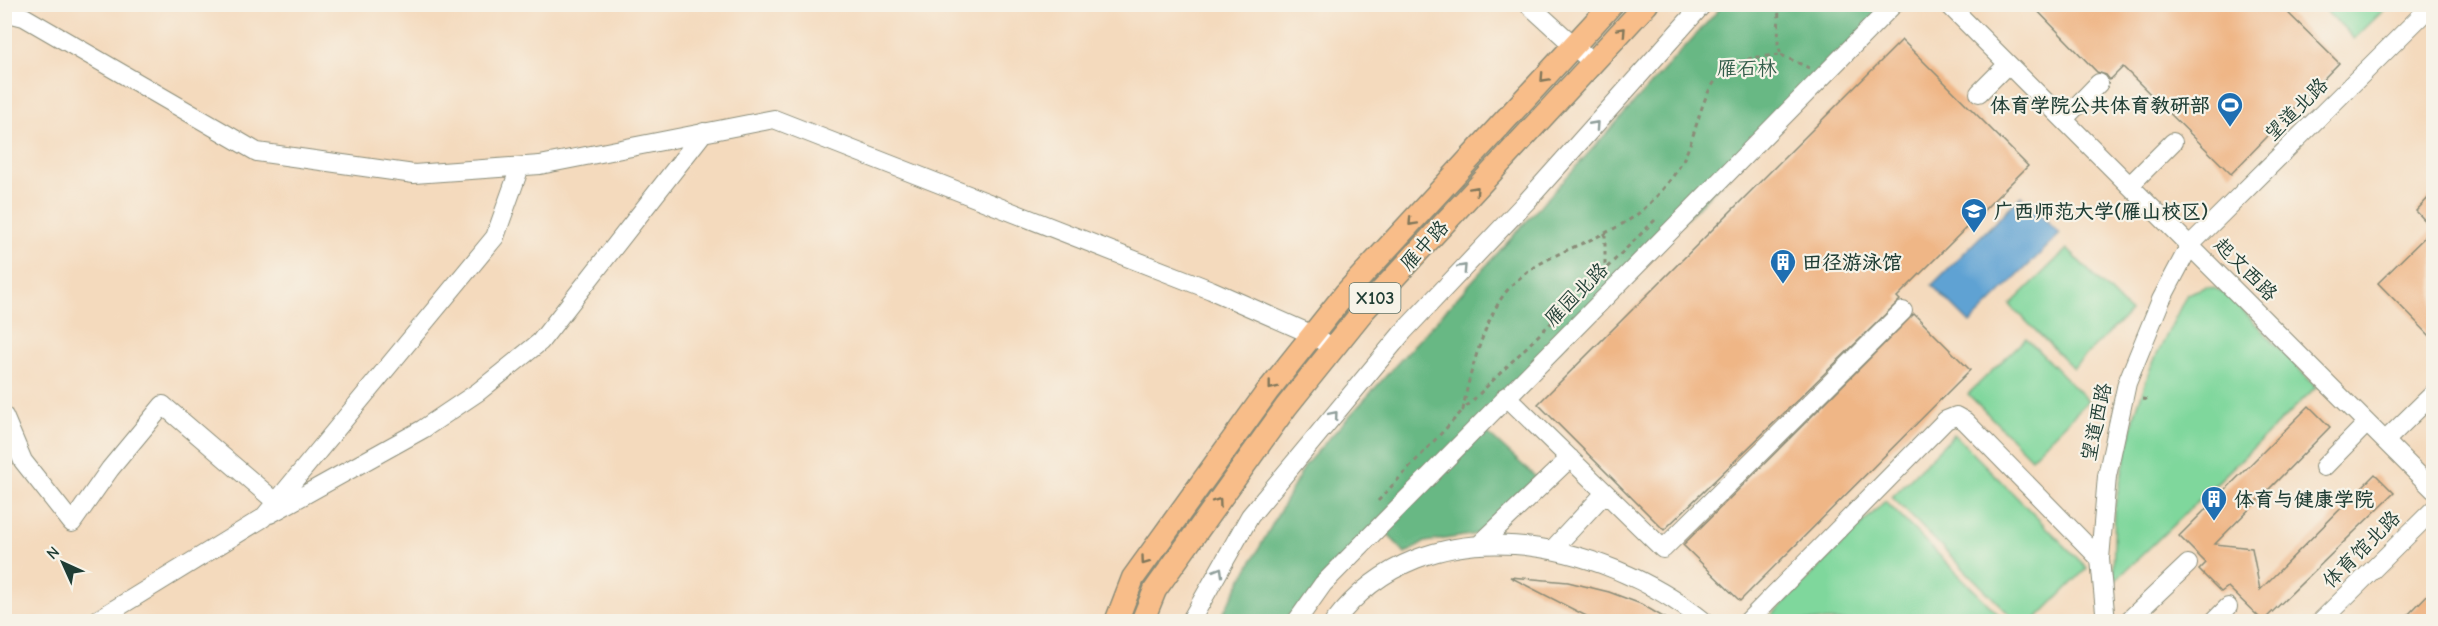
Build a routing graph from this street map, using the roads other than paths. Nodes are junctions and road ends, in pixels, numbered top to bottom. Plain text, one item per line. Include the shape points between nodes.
1 (1528, 4) edge
2 (1612, 4) edge
3 (1647, 4) edge
4 (1703, 4) edge
5 (1894, 4) edge
6 (1948, 4) edge
7 (2433, 4) edge
8 (4, 12) edge
9 (1574, 45) junction
10 (1593, 63) junction
11 (2008, 64) junction
12 (2099, 83) dead end
13 (1979, 93) dead end
14 (2064, 119) junction
15 (704, 132) junction
16 (2173, 142) dead end
17 (520, 167) junction
18 (2130, 185) junction
19 (2190, 245) junction
20 (1903, 310) dead end
21 (1313, 335) junction
22 (1333, 348) junction
23 (2433, 393) edge
24 (1506, 396) junction
25 (4, 416) edge
26 (2367, 423) junction
27 (2385, 441) junction
28 (1570, 458) junction
29 (2324, 467) dead end
30 (2433, 490) edge
31 (1605, 493) junction
32 (276, 501) junction
33 (2433, 509) edge
34 (263, 518) junction
35 (1479, 545) junction
36 (1552, 550) junction
37 (2100, 560) junction
38 (2188, 564) dead end
39 (1323, 584) junction
40 (1346, 606) junction
41 (2228, 607) dead end
42 (94, 621) edge
43 (1116, 621) edge
44 (1142, 621) edge
45 (1190, 621) edge
46 (1296, 621) edge
47 (1334, 621) edge
48 (1705, 621) edge
49 (1747, 621) edge
50 (2106, 621) edge
51 (2127, 621) edge
52 (2213, 621) edge
53 (2320, 621) edge

1 - 9 street
2 - 9 main road, 雁中路 / X103
10 -> 3 main road, 雁中路 / X103
45 -> 4 street via 1250,516 1357,387
5 - 24 street, 雁园北路
6 - 11 street, 起文西路
7 - 19 street, 望道北路
8 - 17 street via 24,17 257,152 414,174
9 - 10 street
9 -> 21 main road, 雁中路 / X103
22 -> 10 main road, 雁中路 / X103
11 - 13 street
11 - 14 street, 起文西路
12 - 14 street
14 - 18 street, 起文西路
15 - 17 street
15 - 21 street via 774,119 1210,290
15 - 34 street via 540,342 478,392 423,429
16 - 18 street
17 - 32 street via 495,237
18 - 19 street, 起文西路
19 - 26 street, 起文西路
19 - 37 street, 望道西路 via 2146,330 2122,397 2107,476
20 - 31 street via 1663,549
21 - 22 street
21 -> 43 main road, 雁中路 / X103 via 1267,392 1133,578
44 -> 22 main road, 雁中路 / X103 via 1155,590
23 - 27 street
24 - 28 street
24 - 39 street, 雁园北路
25 - 32 street via 23,461 72,523 163,405
26 - 27 street, 起文西路
26 - 29 street
27 - 30 street, 起文西路
28 - 31 street
28 - 35 street
31 - 36 street
32 - 34 street
33 - 53 street, 体育馆北路
34 - 42 street
35 - 36 street
35 - 40 street via 1409,561 1388,572
36 - 48 street via 1590,558 1637,578
37 - 49 street via 1956,416 1946,420
37 - 50 street, 望道西路
38 - 51 street
39 - 40 street
39 - 46 street, 雁园北路
40 - 47 street
41 - 52 street

